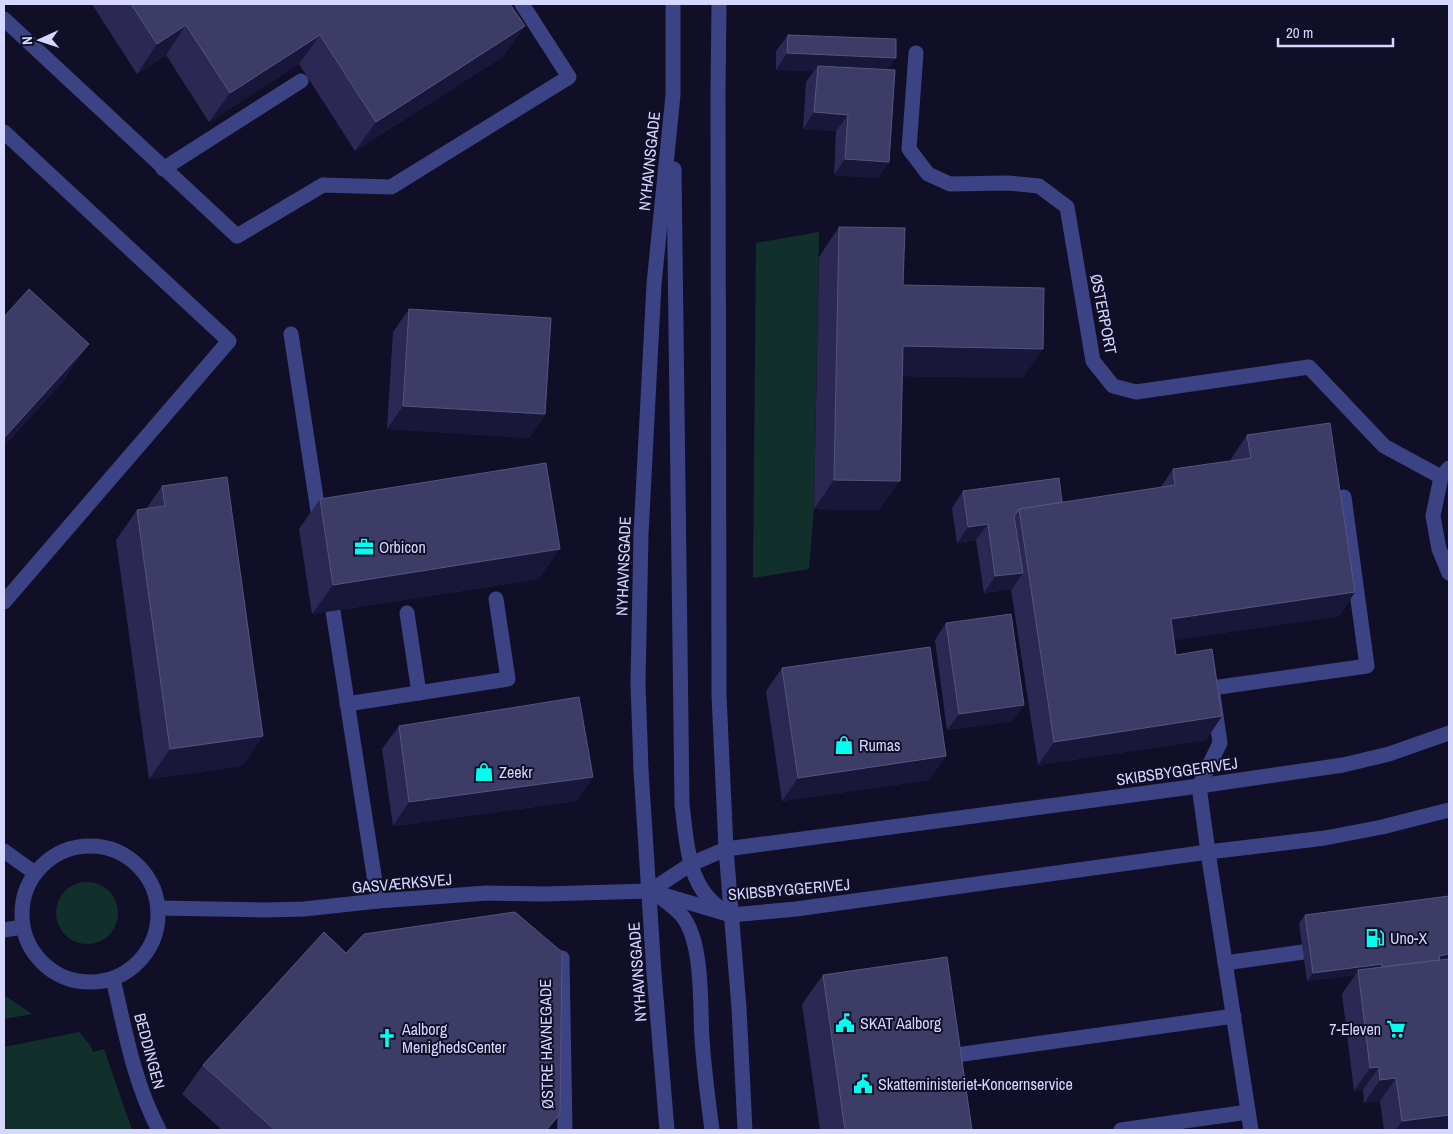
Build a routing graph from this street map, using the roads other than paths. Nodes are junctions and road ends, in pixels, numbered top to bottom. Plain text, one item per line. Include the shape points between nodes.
1 (522, 4) edge
2 (673, 4) edge
3 (719, 4) edge
4 (4, 19) edge
5 (916, 53) dead end
6 (301, 80) edge
7 (673, 95) junction
8 (4, 132) edge
9 (163, 168) junction
10 (291, 334) dead end
11 (1445, 473) edge
12 (1344, 497) dead end
13 (320, 525) edge
14 (1449, 573) edge
15 (496, 599) dead end
16 (4, 602) edge
17 (333, 611) edge
18 (407, 613) dead end
19 (419, 693) junction
20 (347, 704) junction
21 (1449, 734) edge
22 (1199, 786) junction
23 (1449, 810) edge
24 (726, 849) junction
25 (4, 851) edge
26 (1208, 852) junction
27 (691, 864) junction
28 (35, 872) junction
29 (650, 891) junction
30 (378, 901) junction
31 (158, 908) junction
32 (731, 915) junction
33 (22, 927) junction
34 (4, 930) edge
35 (1303, 952) dead end
36 (562, 958) edge
37 (1225, 963) junction
38 (113, 979) junction
39 (1234, 1016) junction
40 (952, 1074) edge
41 (1248, 1112) junction
42 (159, 1130) edge
43 (566, 1130) edge
44 (667, 1130) edge
45 (712, 1130) edge
46 (745, 1130) edge
47 (1121, 1130) edge
48 (1251, 1130) edge

1 - 9 street via 569,77 391,187 323,185 238,236
2 - 7 street, NYHAVNSGADE
3 - 24 street via 719,695
4 - 9 street
5 - 11 street, ØSTERPORT via 909,149 928,174 950,184 1039,186 1067,207 1094,361 1113,386 1136,392 1309,367 1384,446
6 - 9 street
7 - 27 street via 680,768
7 - 29 street, NYHAVNSGADE via 654,284 641,534 638,683
8 - 16 street via 230,341
10 - 13 street
11 - 14 street via 1433,516
12 - 22 street via 1367,666 1212,688 1220,743
15 - 19 street via 508,679
17 - 20 street
18 - 19 street
19 - 20 street
20 - 30 street
21 - 22 street, SKIBSBYGGERIVEJ via 1343,765
22 - 24 street, SKIBSBYGGERIVEJ
22 - 26 street
23 - 26 street, SKIBSBYGGERIVEJ via 1325,838
24 - 27 street, SKIBSBYGGERIVEJ
24 - 32 street
25 - 28 street
26 - 32 street, SKIBSBYGGERIVEJ
26 - 37 street
27 - 29 street, SKIBSBYGGERIVEJ
27 - 32 street via 700,888 714,904
28 - 31 street via 52,856 73,847 96,845 119,851 138,864 152,883
28 - 33 street via 25,889
29 - 30 street, GASVÆRKSVEJ via 487,893
29 - 32 street, SKIBSBYGGERIVEJ
29 - 44 street, NYHAVNSGADE
29 - 45 street via 685,919 695,944
30 - 31 street, GASVÆRKSVEJ via 266,910
31 - 38 street via 158,929 149,950 133,967
32 - 46 street
33 - 34 street
33 - 38 street via 31,949 46,967 66,979 90,983
35 - 37 street
36 - 43 street, ØSTRE HAVNEGADE
37 - 39 street
38 - 42 street, BEDDINGEN via 148,1111
39 - 40 street via 949,1056
39 - 41 street
41 - 47 street
41 - 48 street

